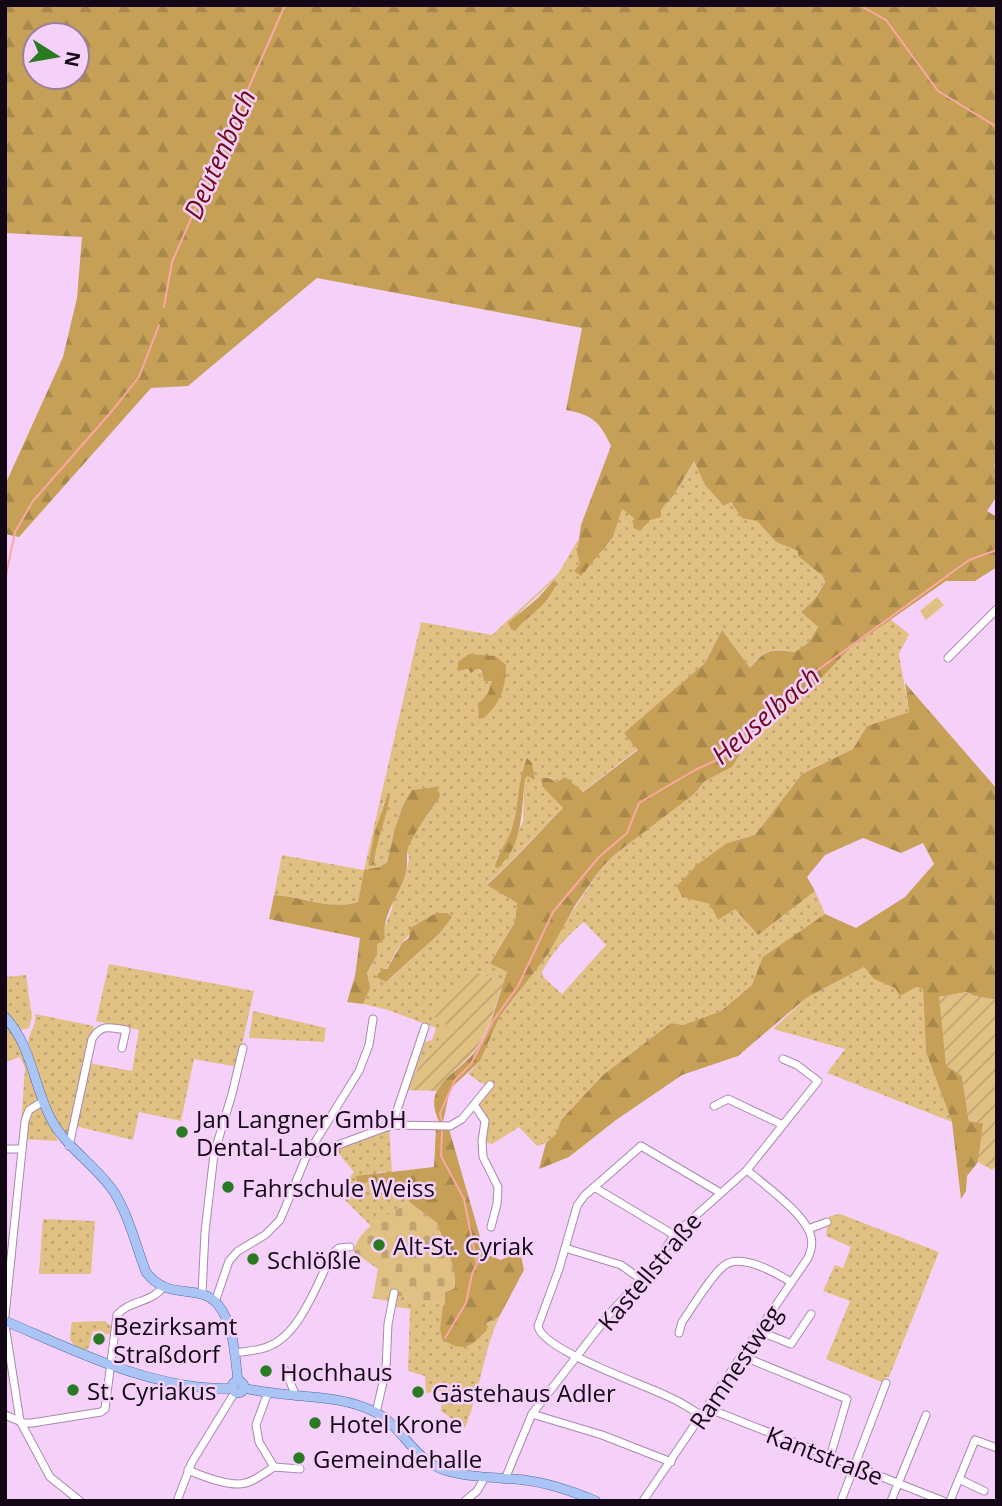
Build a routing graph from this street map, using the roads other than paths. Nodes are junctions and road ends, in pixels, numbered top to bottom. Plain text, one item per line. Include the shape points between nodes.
1 (997, 609) edge
2 (947, 658) dead end
3 (5, 1017) edge
4 (373, 1019) dead end
5 (425, 1027) dead end
6 (122, 1048) dead end
7 (243, 1048) dead end
8 (783, 1059) dead end
9 (490, 1085) dead end
10 (42, 1102) junction
11 (475, 1106) junction
12 (714, 1106) dead end
13 (392, 1125) junction
14 (783, 1125) junction
15 (69, 1146) junction
16 (5, 1149) edge
17 (22, 1149) junction
18 (307, 1154) junction
19 (747, 1170) junction
20 (594, 1187) junction
21 (719, 1192) junction
22 (827, 1222) dead end
23 (491, 1227) dead end
24 (808, 1229) junction
25 (674, 1235) junction
26 (350, 1247) dead end
27 (565, 1248) junction
28 (642, 1280) junction
29 (791, 1282) junction
30 (163, 1287) junction
31 (394, 1293) dead end
32 (202, 1294) junction
33 (215, 1301) junction
34 (811, 1314) dead end
35 (5, 1321) edge
36 (759, 1331) junction
37 (679, 1334) dead end
38 (234, 1353) junction
39 (742, 1356) junction
40 (578, 1357) junction
41 (111, 1366) junction
42 (285, 1370) dead end
43 (886, 1383) dead end
44 (237, 1387) junction
45 (268, 1392) junction
46 (296, 1396) junction
47 (707, 1408) junction
48 (376, 1413) junction
49 (5, 1415) edge
50 (533, 1415) junction
51 (926, 1415) dead end
52 (702, 1416) junction
53 (20, 1421) junction
54 (997, 1448) edge
55 (830, 1457) junction
56 (671, 1462) junction
57 (853, 1465) junction
58 (274, 1467) junction
59 (300, 1469) dead end
60 (188, 1470) junction
61 (485, 1477) junction
62 (505, 1479) junction
63 (959, 1479) junction
64 (898, 1483) junction
65 (984, 1491) dead end
66 (80, 1501) edge
67 (177, 1501) edge
68 (465, 1501) edge
69 (596, 1501) edge
70 (643, 1501) edge
71 (841, 1501) edge
72 (891, 1501) edge
73 (943, 1501) edge
74 (950, 1501) edge

1 - 2 street
3 - 10 main road via 29,1056
4 - 18 street via 359,1071
5 - 13 street
6 - 15 street via 126,1030 102,1027 92,1039
7 - 32 street via 214,1154
8 - 14 street, Kastellstraße via 818,1081
9 - 11 street
10 - 15 main road
10 - 17 street via 27,1112
11 - 13 street via 450,1126
11 - 23 street via 485,1121 483,1157 498,1187
12 - 14 street via 728,1099
13 - 18 street
14 - 19 street, Kastellstraße
15 - 30 main road via 114,1193 146,1272
16 - 17 street
17 - 35 street
18 - 33 street via 280,1220 229,1261
19 - 21 street, Kastellstraße
19 - 24 street
20 - 21 street via 641,1146
20 - 25 street
20 - 27 street via 577,1206
21 - 25 street, Kastellstraße
22 - 24 street
24 - 29 street, Ramnestweg via 811,1251
25 - 28 street, Kastellstraße
26 - 38 street via 333,1253 287,1335 267,1348
27 - 28 street via 621,1265
27 - 40 street via 538,1326 542,1336
28 - 40 street, Kastellstraße
29 - 36 street, Ramnestweg
29 - 37 street via 738,1261 725,1265 682,1322
30 - 32 main road
30 - 41 street via 158,1295 129,1305 117,1315
31 - 48 street
32 - 33 main road
33 - 38 main road via 227,1320
34 - 36 street via 791,1344
35 - 41 main road
35 - 53 street
36 - 39 street, Ramnestweg
38 - 44 main road
39 - 47 street, Ramnestweg
39 - 55 street via 847,1399
40 - 50 street, Kastellstraße
40 - 52 street
41 - 44 main road via 170,1382
41 - 53 street via 106,1406 101,1412
42 - 46 street
43 - 57 street
44 - 45 main road
44 - 60 street
45 - 46 main road
45 - 58 street via 256,1425 259,1442
46 - 48 main road via 356,1405
47 - 52 street, Ramnestweg
47 - 55 street, Kantstraße
48 - 61 main road via 431,1464
49 - 53 street
50 - 56 street
50 - 62 street, Kastellstraße
51 - 64 street
52 - 56 street, Ramnestweg
53 - 66 street via 50,1476
54 - 63 street via 975,1440
55 - 57 street, Kantstraße
56 - 70 street, Ramnestweg
57 - 64 street, Kantstraße
57 - 71 street
58 - 59 street
58 - 60 street via 238,1484
60 - 67 street
61 - 62 main road
61 - 68 street
62 - 69 main road via 567,1489
63 - 65 street
63 - 74 street
64 - 72 street
64 - 73 street, Kantstraße

